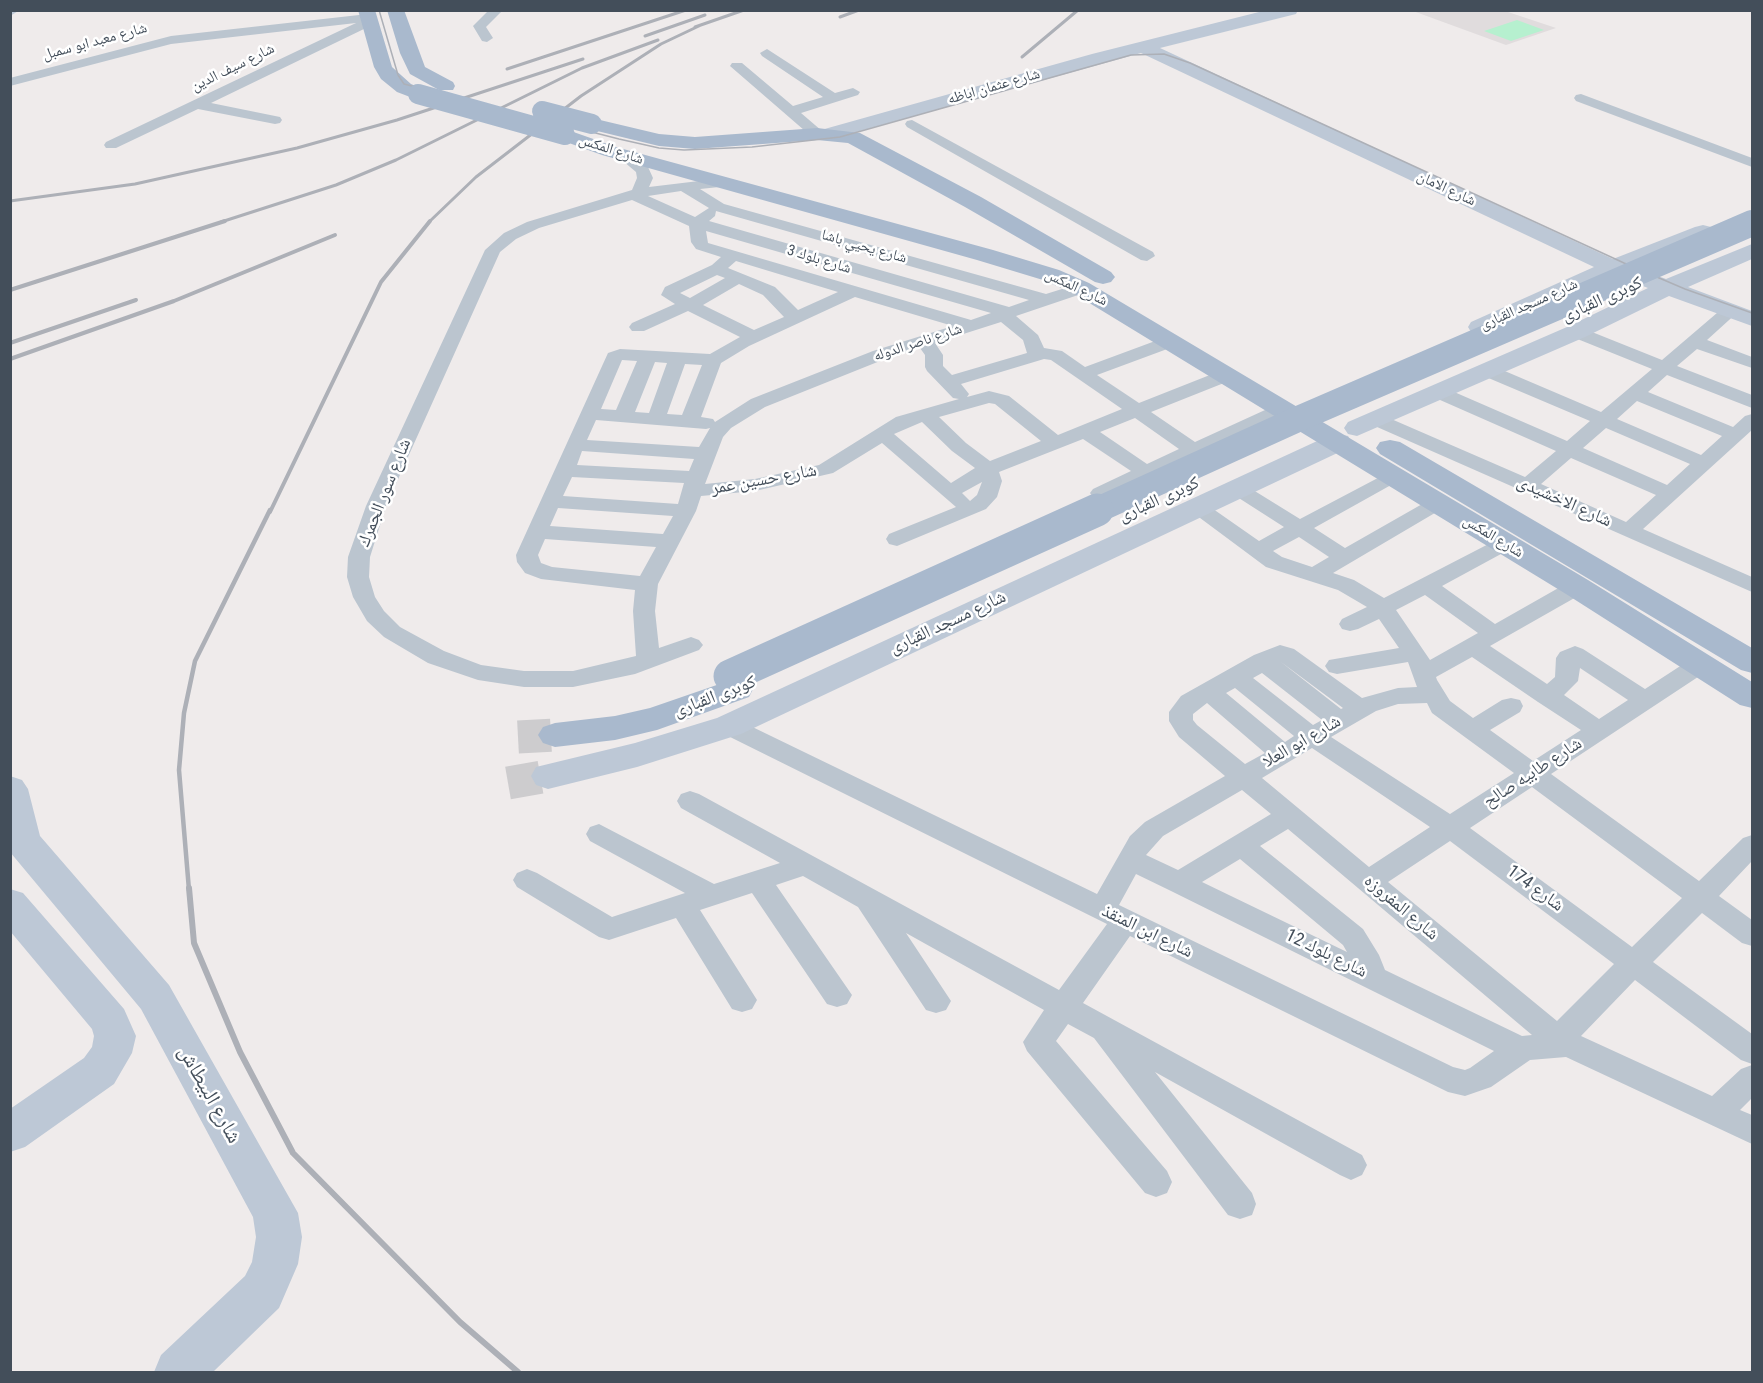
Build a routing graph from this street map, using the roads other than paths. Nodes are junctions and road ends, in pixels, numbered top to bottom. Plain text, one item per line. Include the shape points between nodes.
1 (395, 10) edge
2 (497, 10) edge
3 (1290, 10) edge
4 (368, 17) edge
5 (487, 38) dead end
6 (1154, 48) junction
7 (767, 53) dead end
8 (788, 68) junction
9 (10, 82) edge
10 (853, 92) dead end
11 (833, 98) junction
12 (1581, 98) dead end
13 (196, 104) junction
14 (790, 112) junction
15 (275, 120) dead end
16 (912, 124) junction
17 (822, 134) junction
18 (861, 139) junction
19 (111, 145) dead end
20 (609, 151) junction
21 (1752, 163) edge
22 (684, 186) junction
23 (636, 194) junction
24 (721, 195) junction
25 (1752, 213) edge
26 (966, 217) junction
27 (697, 223) junction
28 (1752, 223) edge
29 (880, 226) junction
30 (909, 233) junction
31 (1026, 234) junction
32 (1752, 234) edge
33 (858, 245) junction
34 (1752, 251) edge
35 (985, 255) junction
36 (1147, 255) dead end
37 (734, 256) junction
38 (1625, 263) junction
39 (833, 264) junction
40 (718, 268) junction
41 (738, 278) junction
42 (806, 278) junction
43 (1675, 285) junction
44 (1080, 288) junction
45 (769, 291) junction
46 (852, 292) junction
47 (1047, 300) junction
48 (690, 305) junction
49 (1752, 305) edge
50 (1730, 311) junction
51 (1006, 314) junction
52 (795, 318) junction
53 (1752, 319) edge
54 (638, 327) dead end
55 (972, 327) junction
56 (1576, 332) junction
57 (754, 337) junction
58 (924, 341) junction
59 (1172, 341) junction
60 (1695, 342) junction
61 (1039, 355) junction
62 (648, 356) junction
63 (678, 357) junction
64 (713, 360) junction
65 (1752, 363) edge
66 (1666, 367) junction
67 (1486, 370) junction
68 (1083, 374) junction
69 (1227, 375) junction
70 (949, 382) junction
71 (1438, 392) junction
72 (1635, 393) junction
73 (1308, 402) junction
74 (1752, 402) edge
75 (967, 403) junction
76 (1283, 409) junction
77 (1137, 411) junction
78 (589, 414) junction
79 (926, 415) junction
80 (623, 417) junction
81 (656, 419) junction
82 (1604, 420) junction
83 (1752, 420) edge
84 (690, 422) junction
85 (724, 424) junction
86 (1357, 430) junction
87 (1085, 431) junction
88 (882, 433) junction
89 (1736, 435) junction
90 (1056, 443) junction
91 (575, 445) junction
92 (902, 449) junction
93 (1194, 450) junction
94 (1570, 450) junction
95 (706, 454) junction
96 (1704, 463) junction
97 (836, 464) junction
98 (988, 469) junction
99 (564, 470) junction
100 (1146, 472) junction
101 (1393, 476) junction
102 (1527, 486) junction
103 (1238, 489) junction
104 (950, 492) junction
105 (691, 493) junction
106 (1100, 493) dead end
107 (1670, 494) junction
108 (550, 501) junction
109 (1438, 503) junction
110 (1199, 508) junction
111 (968, 510) junction
112 (1299, 528) junction
113 (1628, 531) junction
114 (536, 532) junction
115 (897, 538) dead end
116 (671, 541) junction
117 (1504, 543) junction
118 (1257, 551) junction
119 (1345, 557) junction
120 (1312, 576) junction
121 (647, 584) junction
122 (1426, 585) junction
123 (1752, 585) edge
124 (1577, 587) junction
125 (1382, 608) junction
126 (1350, 624) dead end
127 (1494, 634) junction
128 (691, 645) dead end
129 (1473, 646) junction
130 (648, 661) junction
131 (1752, 662) edge
132 (1699, 664) junction
133 (1337, 666) dead end
134 (1424, 674) junction
135 (1235, 676) junction
136 (734, 683) junction
137 (1208, 691) junction
138 (1547, 696) junction
139 (1752, 697) edge
140 (1645, 700) junction
141 (1511, 706) dead end
142 (1350, 714) junction
143 (729, 726) junction
144 (557, 728) tunnel mouth
145 (1471, 730) junction
146 (1599, 730) junction
147 (1311, 736) junction
148 (1282, 753) junction
149 (1531, 774) junction
150 (548, 776) tunnel mouth
151 (1243, 777) junction
152 (10, 789) edge
153 (690, 801) dead end
154 (1290, 815) junction
155 (1450, 827) junction
156 (17, 834) edge
157 (599, 834) dead end
158 (1241, 845) junction
159 (1752, 845) edge
160 (1130, 859) junction
161 (806, 864) junction
162 (527, 880) dead end
163 (758, 880) junction
164 (1368, 881) junction
165 (1179, 883) junction
166 (711, 895) junction
167 (1700, 897) junction
168 (867, 898) junction
169 (10, 904) edge
170 (682, 905) junction
171 (1113, 916) junction
172 (1752, 935) edge
173 (1634, 962) junction
174 (1372, 977) junction
175 (837, 995) dead end
176 (742, 1000) dead end
177 (936, 1001) dead end
178 (1063, 1005) junction
179 (1101, 1026) junction
180 (1563, 1041) junction
181 (1521, 1050) junction
182 (1752, 1051) edge
183 (1752, 1078) edge
184 (1717, 1112) junction
185 (1752, 1130) edge
186 (10, 1133) edge
187 (1351, 1165) dead end
188 (1156, 1182) dead end
189 (1240, 1204) dead end
190 (178, 1372) edge

1 - 17 main road, شارع المكس, bridge via 417,70 446,86 659,140 695,143
2 - 5 street via 479,26
3 - 6 street
4 - 9 street, شارع معبد ابو سمبل via 163,41
4 - 13 street, شارع سيف الدين
4 - 20 main road, شارع المكس, bridge via 388,75 404,88
6 - 16 street, شارع عثمان اباظه
6 - 17 street, شارع عثمان اباظه
6 - 38 street, شارع الامان
7 - 8 street
8 - 11 street
8 - 14 street via 742,71
10 - 11 street
11 - 14 street
12 - 21 street
13 - 15 street
13 - 19 street, شارع سيف الدين
14 - 17 street
16 - 18 street, شارع عثمان اباظه
16 - 36 street
17 - 18 main road, شارع المكس
18 - 26 main road, شارع المكس
20 - 23 street via 628,158 643,171 645,178
20 - 24 main road, شارع المكس
22 - 23 street, شارع سور الجمرك
22 - 24 street, شارع يحيي باشا
22 - 24 street, شارع سور الجمرك
23 - 27 street, شارع بلوك 3 via 656,207
23 - 130 street, شارع سور الجمرك via 533,225 493,250 376,506 359,557 358,577 363,597 392,632 436,657 478,672 524,679 573,679
24 - 27 street
24 - 29 main road, شارع المكس
24 - 33 street, شارع يحيي باشا
25 - 38 street, شارع مسجد القبارى
26 - 30 main road via 931,233
26 - 31 main road, شارع المكس
27 - 37 street via 700,244
27 - 39 street, شارع بلوك 3
28 - 136 main road, كوبرى القبارى, bridge via 1298,418
29 - 30 main road, شارع المكس
29 - 33 street
30 - 35 main road, شارع المكس
31 - 35 main road via 993,240
31 - 73 main road, شارع المكس
32 - 136 main road, كوبرى القبارى
33 - 39 street
33 - 47 street, شارع يحيي باشا
34 - 43 street, شارع مسجد القبارى
35 - 44 main road, شارع المكس via 1052,275
37 - 40 street
37 - 42 street
38 - 43 street, شارع الامان
38 - 73 street, شارع مسجد القبارى
39 - 42 street
39 - 51 street, شارع بلوك 3
40 - 41 street
40 - 48 street via 670,293
41 - 45 street
41 - 48 street
42 - 45 street
42 - 46 street
43 - 49 street, شارع الامان
43 - 50 street, شارع الامان
43 - 56 street, شارع مسجد القبارى
44 - 47 street, شارع ناصر الدوله
44 - 59 main road, شارع المكس
45 - 52 street
46 - 52 street
46 - 55 street
47 - 51 street, شارع ناصر الدوله
48 - 54 street
48 - 57 street
50 - 53 street, شارع الامان
50 - 60 street
51 - 55 street, شارع ناصر الدوله
51 - 61 street via 1032,339
52 - 57 street
55 - 58 street, شارع ناصر الدوله
56 - 66 street
56 - 67 street, شارع مسجد القبارى
57 - 64 street
58 - 70 street via 934,355 934,367
58 - 85 street, شارع ناصر الدوله via 758,403
59 - 68 street
59 - 69 main road, شارع المكس
60 - 65 street
60 - 66 street
61 - 68 street via 1056,355
61 - 70 street
62 - 63 street
62 - 78 street via 614,357
62 - 80 street
63 - 64 street
63 - 81 street
64 - 84 street
66 - 72 street
66 - 74 street
67 - 71 street, شارع مسجد القبارى
67 - 82 street
68 - 77 street
69 - 76 main road, شارع المكس
69 - 77 street
70 - 75 street
71 - 86 street, شارع مسجد القبارى
71 - 94 street
72 - 82 street
72 - 89 street
73 - 86 main road, شارع المكس
75 - 79 street, شارع حسين عمر
75 - 90 street, شارع حسين عمر via 988,397 1002,400
76 - 86 main road, شارع المكس
76 - 93 street
77 - 87 street
77 - 93 street
78 - 80 street
78 - 91 street
79 - 88 street, شارع حسين عمر
79 - 98 street
80 - 81 street
81 - 84 street
82 - 94 street
82 - 96 street
83 - 89 street
84 - 85 street
85 - 95 street
86 - 101 main road, شارع المكس
86 - 102 street, شارع الاخشيدى
86 - 103 street, شارع مسجد القبارى
86 - 131 main road, شارع المكس
87 - 90 street
87 - 100 street
88 - 92 street
88 - 97 street, شارع حسين عمر
89 - 96 street
90 - 98 street
91 - 95 street
91 - 99 street
92 - 97 street
92 - 104 street
93 - 100 street
94 - 102 street
94 - 107 street
95 - 105 street
96 - 107 street
97 - 105 street, شارع حسين عمر via 792,478
98 - 104 street
98 - 111 street via 992,481 987,497
99 - 105 street
99 - 108 street
100 - 106 street
101 - 109 main road, شارع المكس
101 - 112 street
102 - 113 street, شارع الاخشيدى
103 - 110 street, شارع مسجد القبارى
103 - 112 street
104 - 111 street
105 - 108 street
105 - 116 street
107 - 113 street
108 - 114 street
109 - 117 main road, شارع المكس
109 - 119 street
110 - 118 street
110 - 143 street, شارع مسجد القبارى
111 - 115 street
112 - 118 street
112 - 119 street
113 - 123 street, شارع الاخشيدى
114 - 116 street
114 - 121 street via 527,555 533,568 549,574
116 - 121 street
117 - 122 street
117 - 124 main road, شارع المكس
118 - 120 street
119 - 120 street
120 - 125 street via 1346,585
121 - 130 street via 644,611
122 - 125 street
122 - 127 street
124 - 127 street
124 - 132 main road, شارع المكس
125 - 126 street
125 - 134 street
127 - 129 street
128 - 130 street, شارع سور الجمرك
129 - 134 street
129 - 138 street
132 - 139 main road, شارع المكس
132 - 140 street, شارع طابيه صالح
133 - 134 street
134 - 142 street, شارع ابو العلا via 1398,696
134 - 145 street via 1448,712
135 - 137 street, شارع المفروزه
135 - 142 street, شارع المفروزه via 1274,658
135 - 147 street, شارع 174
136 - 144 main road, كوبرى القبارى via 697,705 646,721 615,728
137 - 148 street
137 - 151 street, شارع المفروزه via 1181,712 1181,721
138 - 140 street via 1566,681 1568,658 1575,654
138 - 146 street
140 - 146 street, شارع طابيه صالح
141 - 145 street
142 - 147 street, شارع ابو العلا
143 - 150 street, شارع مسجد القبارى via 637,755
143 - 171 street, شارع ابن المنقذ
145 - 149 street
146 - 149 street, شارع طابيه صالح
147 - 148 street, شارع ابو العلا
147 - 155 street, شارع 174
148 - 151 street, شارع ابو العلا
149 - 155 street, شارع طابيه صالح
149 - 167 street
151 - 154 street, شارع المفروزه
151 - 160 street, شارع ابو العلا via 1154,829
152 - 156 street
153 - 161 street
154 - 158 street
154 - 164 street, شارع المفروزه
155 - 164 street, شارع طابيه صالح
155 - 173 street, شارع 174
156 - 190 street, شارع البيطاش via 155,997 275,1213 279,1237 275,1264 262,1292
157 - 166 street
158 - 165 street
158 - 174 street via 1353,937 1369,963
159 - 167 street
160 - 165 street, شارع بلوك 12
160 - 171 street, شارع ابو العلا
161 - 163 street
161 - 168 street
162 - 170 street via 609,929
163 - 166 street
163 - 175 street
164 - 180 street, شارع المفروزه
165 - 174 street, شارع بلوك 12
166 - 170 street
167 - 172 street
167 - 173 street
168 - 177 street
168 - 178 street
169 - 186 street via 110,1020 115,1036 111,1053 99,1071
170 - 176 street
171 - 178 street, شارع ابو العلا
171 - 181 street, شارع ابن المنقذ via 1448,1079 1465,1083 1480,1078
173 - 180 street
173 - 182 street, شارع 174
174 - 181 street, شارع بلوك 12
178 - 179 street
178 - 188 street, شارع ابو العلا via 1039,1037 1039,1044
179 - 187 street
179 - 189 street
180 - 181 street, شارع ابن المنقذ
180 - 184 street, شارع المفروزه
183 - 184 street
184 - 185 street, شارع المفروزه

